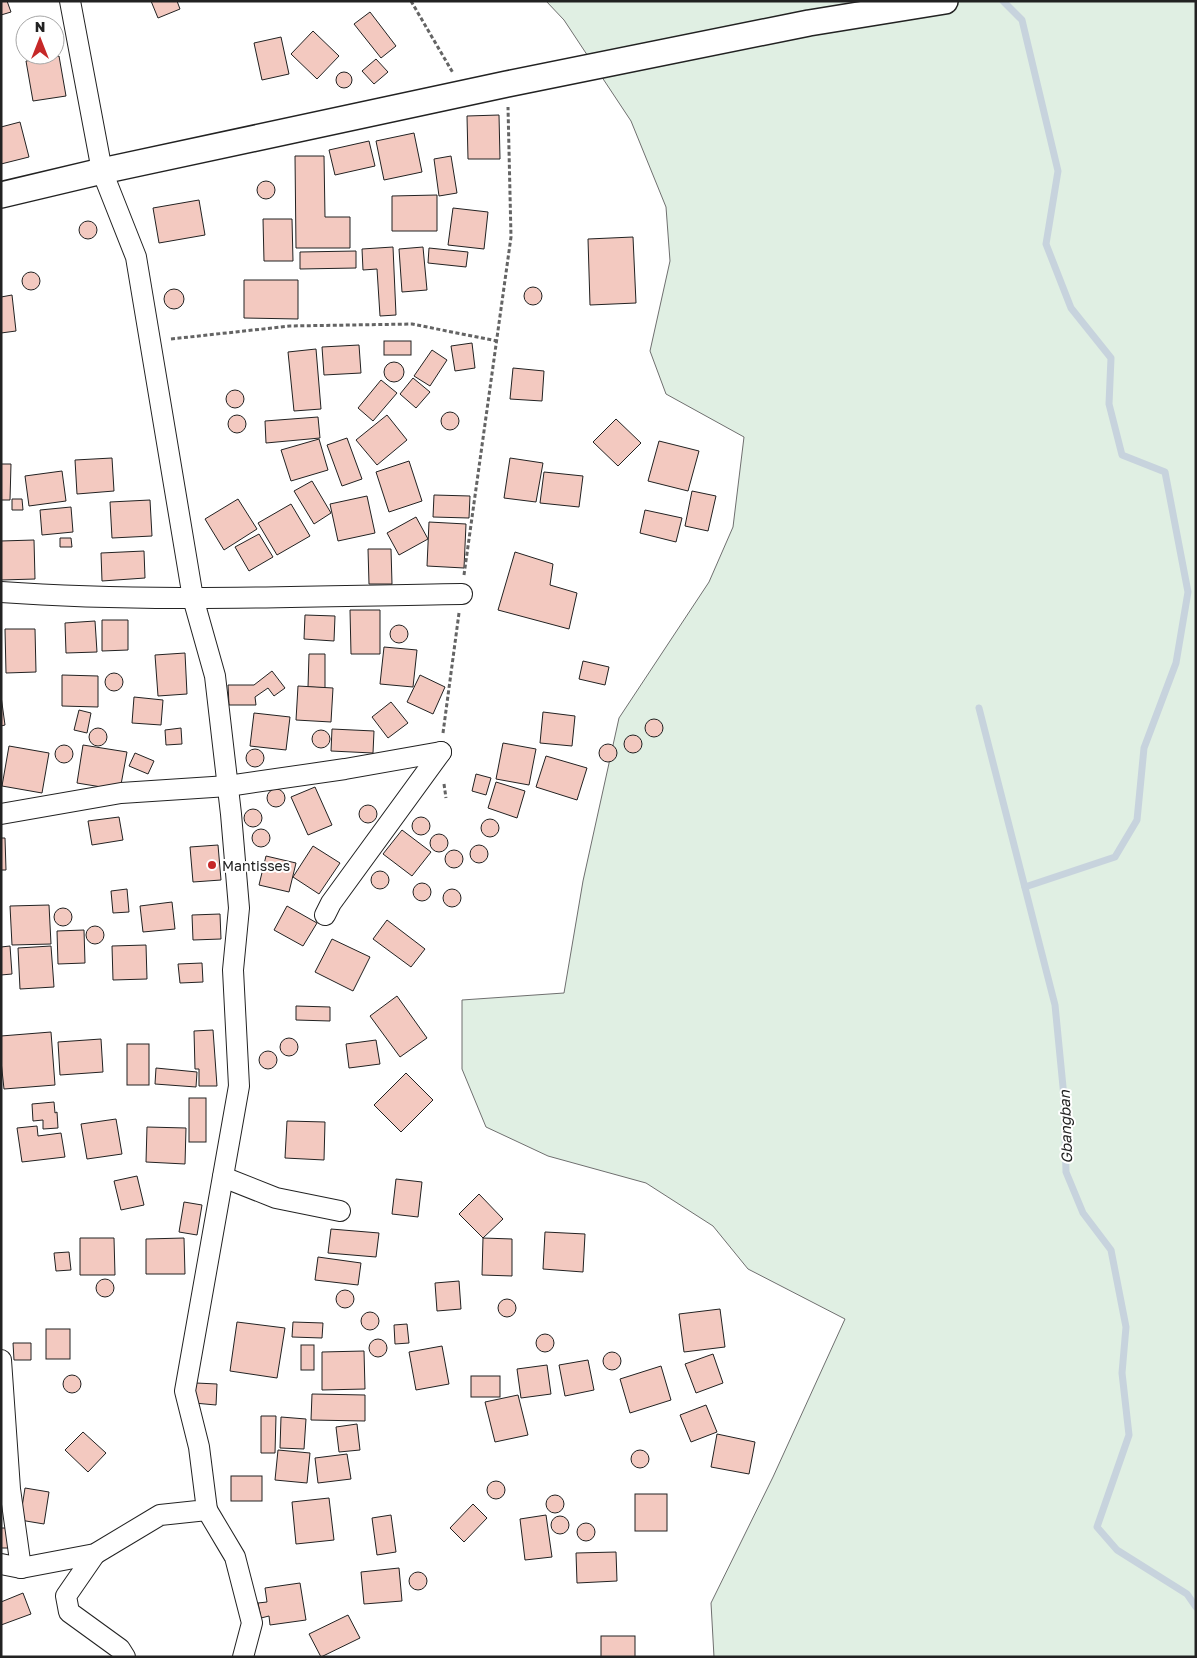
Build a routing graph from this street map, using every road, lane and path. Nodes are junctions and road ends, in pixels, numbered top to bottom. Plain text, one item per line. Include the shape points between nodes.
1 (70, 1) edge
2 (411, 1) edge
3 (945, 1) edge
4 (507, 84) junction
5 (465, 93) junction
6 (102, 172) junction
7 (1, 195) edge
8 (151, 341) junction
9 (497, 341) junction
10 (1, 592) edge
11 (462, 594) junction
12 (193, 598) junction
13 (441, 752) junction
14 (228, 786) junction
15 (446, 798) dead end
16 (1, 814) edge
17 (325, 915) dead end
18 (222, 1177) junction
19 (340, 1211) dead end
20 (1, 1360) edge
21 (208, 1510) junction
22 (95, 1554) junction
23 (1, 1564) edge
24 (21, 1568) junction
25 (125, 1657) edge
26 (243, 1657) edge

1 - 6 street
2 - 5 path
3 - 4 street via 808,23
4 - 5 street
4 - 9 path via 511,238
5 - 6 street
6 - 7 street
6 - 8 street via 136,257
8 - 9 path via 290,326 412,324
8 - 12 street
9 - 11 path
10 - 12 street
11 - 12 street
11 - 13 path
12 - 14 street via 215,676
13 - 14 street
13 - 15 path
13 - 17 street via 330,903
14 - 16 street via 121,793
14 - 18 street via 239,908 233,970 239,1086
18 - 19 street via 276,1198
18 - 21 street via 185,1391 199,1447
20 - 24 street via 10,1488
21 - 22 street via 160,1515
21 - 26 street via 235,1557 250,1614 252,1623
22 - 24 street
22 - 25 street via 66,1596 69,1612 120,1649
23 - 24 street

